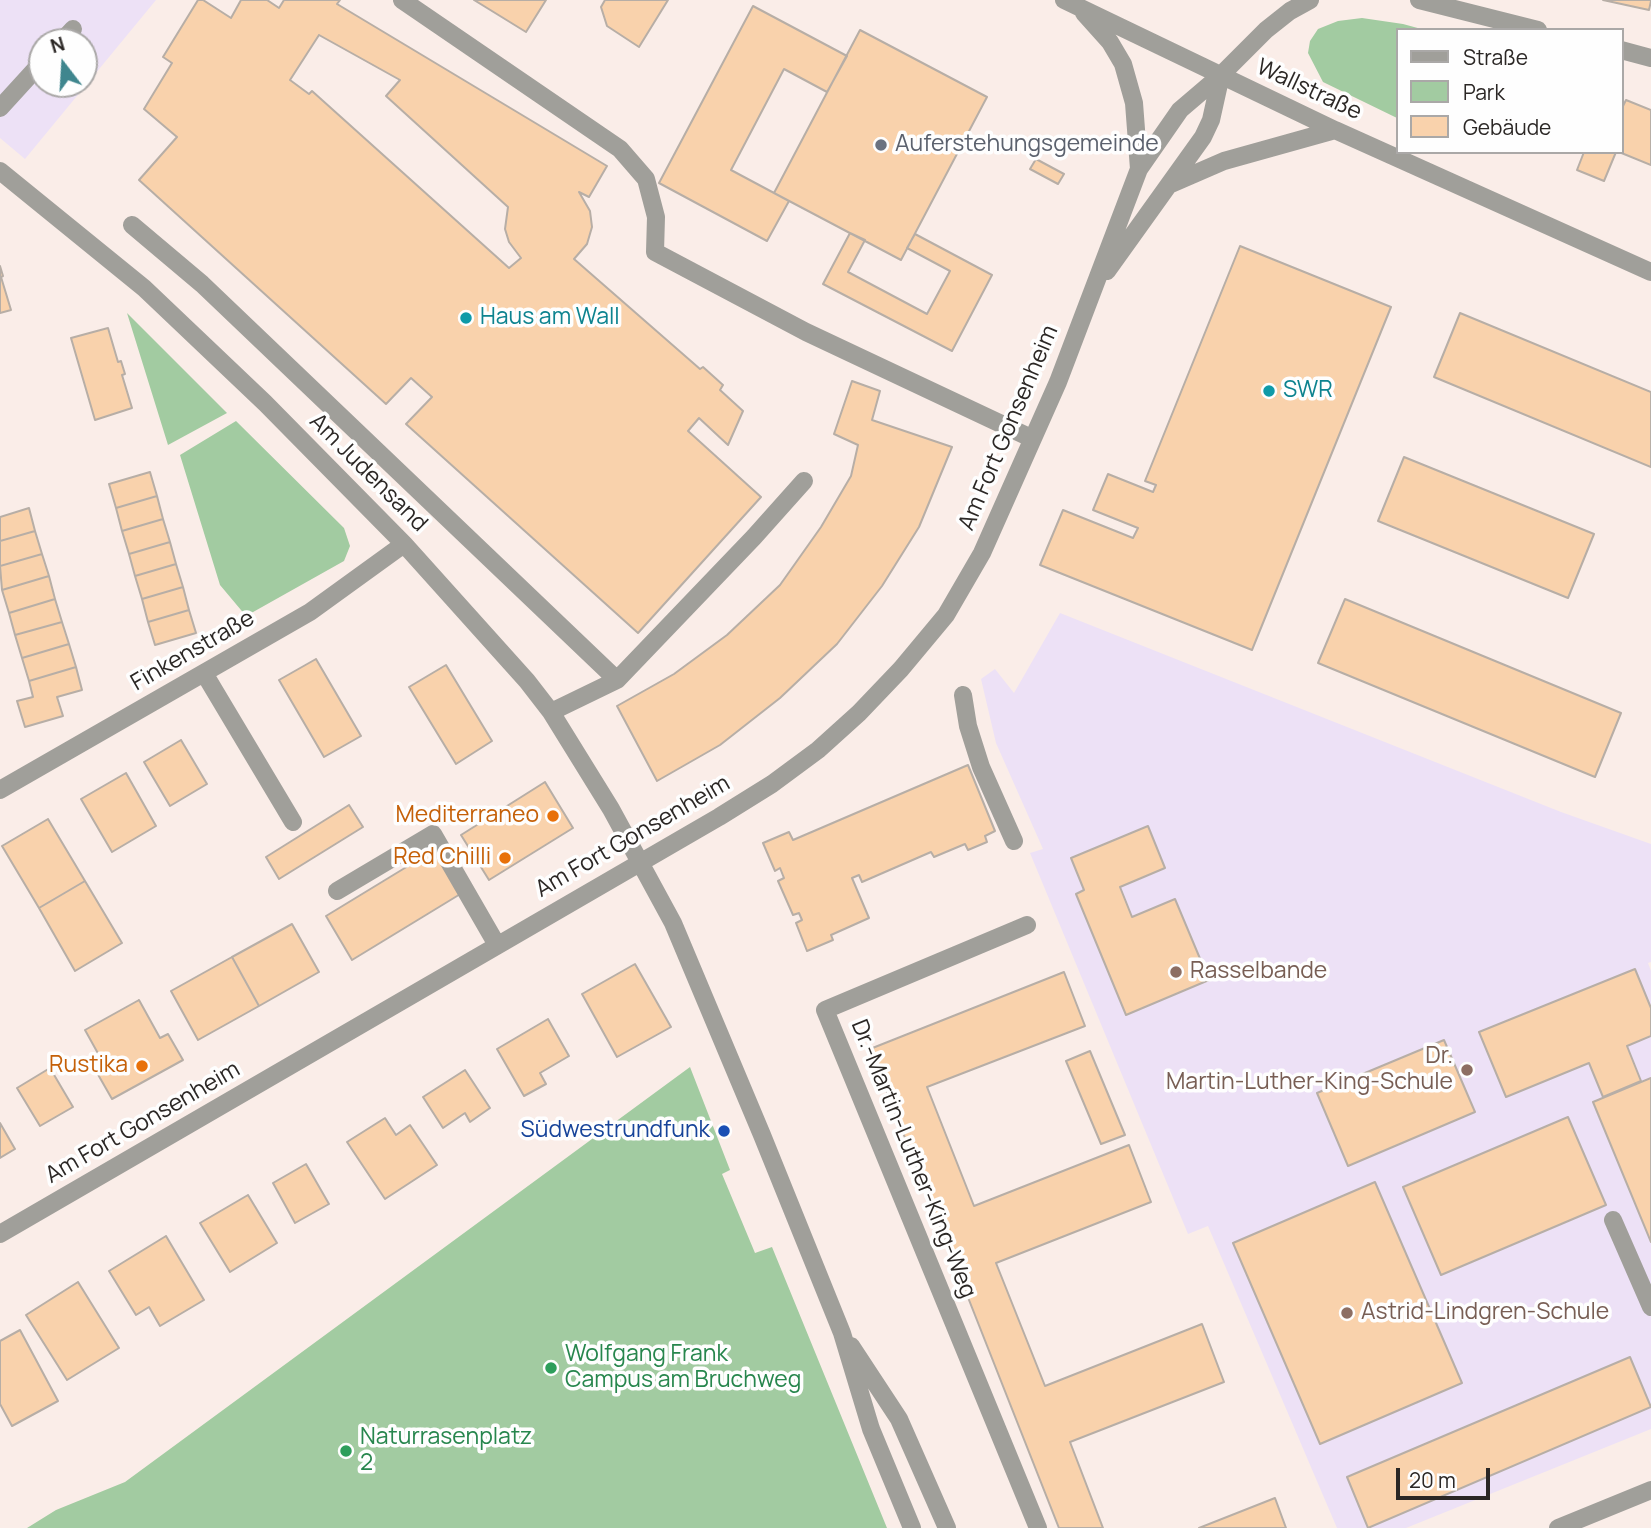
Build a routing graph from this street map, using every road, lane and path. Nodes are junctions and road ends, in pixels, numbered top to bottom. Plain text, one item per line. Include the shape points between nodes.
1 (402, 0) edge
2 (1310, 0) edge
3 (1419, 0) edge
4 (1072, 4) edge
5 (1530, 28) edge
6 (1623, 51) edge
7 (1651, 58) edge
8 (1221, 75) junction
9 (28, 77) edge
10 (0, 108) edge
11 (1335, 130) junction
12 (1139, 169) junction
13 (0, 171) edge
14 (1171, 184) junction
15 (132, 225) dead end
16 (1651, 272) edge
17 (1092, 291) junction
18 (1031, 438) junction
19 (804, 481) dead end
20 (404, 544) junction
21 (204, 673) junction
22 (617, 680) junction
23 (963, 695) dead end
24 (551, 712) junction
25 (0, 790) edge
26 (293, 822) dead end
27 (1014, 841) dead end
28 (641, 862) junction
29 (337, 891) dead end
30 (1027, 926) dead end
31 (497, 945) junction
32 (1613, 1220) dead end
33 (0, 1234) edge
34 (1651, 1307) edge
35 (842, 1333) junction
36 (1651, 1490) edge
37 (1569, 1526) edge
38 (912, 1528) edge
39 (947, 1528) edge
40 (1038, 1528) edge

1 - 18 street via 620,149 646,179 656,217 655,252 806,332
2 - 8 street via 1266,30
3 - 5 street
4 - 8 street, Wallstraße
4 - 12 street via 1110,42 1123,64 1134,103
6 - 7 street
8 - 11 street, Wallstraße
8 - 12 street, Am Fort Gonsenheim via 1180,110
8 - 14 street, Am Fort Gonsenheim via 1211,120
9 - 10 street
11 - 14 street via 1224,161
11 - 16 street, Wallstraße
12 - 17 street, Am Fort Gonsenheim
13 - 20 street, Am Judensand via 144,288
14 - 17 street, Am Fort Gonsenheim
15 - 22 street via 202,284
17 - 18 street, Am Fort Gonsenheim
18 - 28 street, Am Fort Gonsenheim via 982,553 946,615 901,669 809,757
19 - 22 street
20 - 21 street, Finkenstraße via 310,612
20 - 24 street, Am Judensand
21 - 25 street, Finkenstraße
21 - 26 street
22 - 24 street
23 - 27 street via 981,767
24 - 28 street, Am Judensand
28 - 31 street, Am Fort Gonsenheim
28 - 35 street via 673,923
29 - 31 street via 433,834
30 - 40 street, Dr.-Martin-Luther-King-Weg via 825,1010
31 - 33 street, Am Fort Gonsenheim
32 - 34 street
35 - 38 street via 871,1429
35 - 39 street via 899,1419
36 - 37 street

